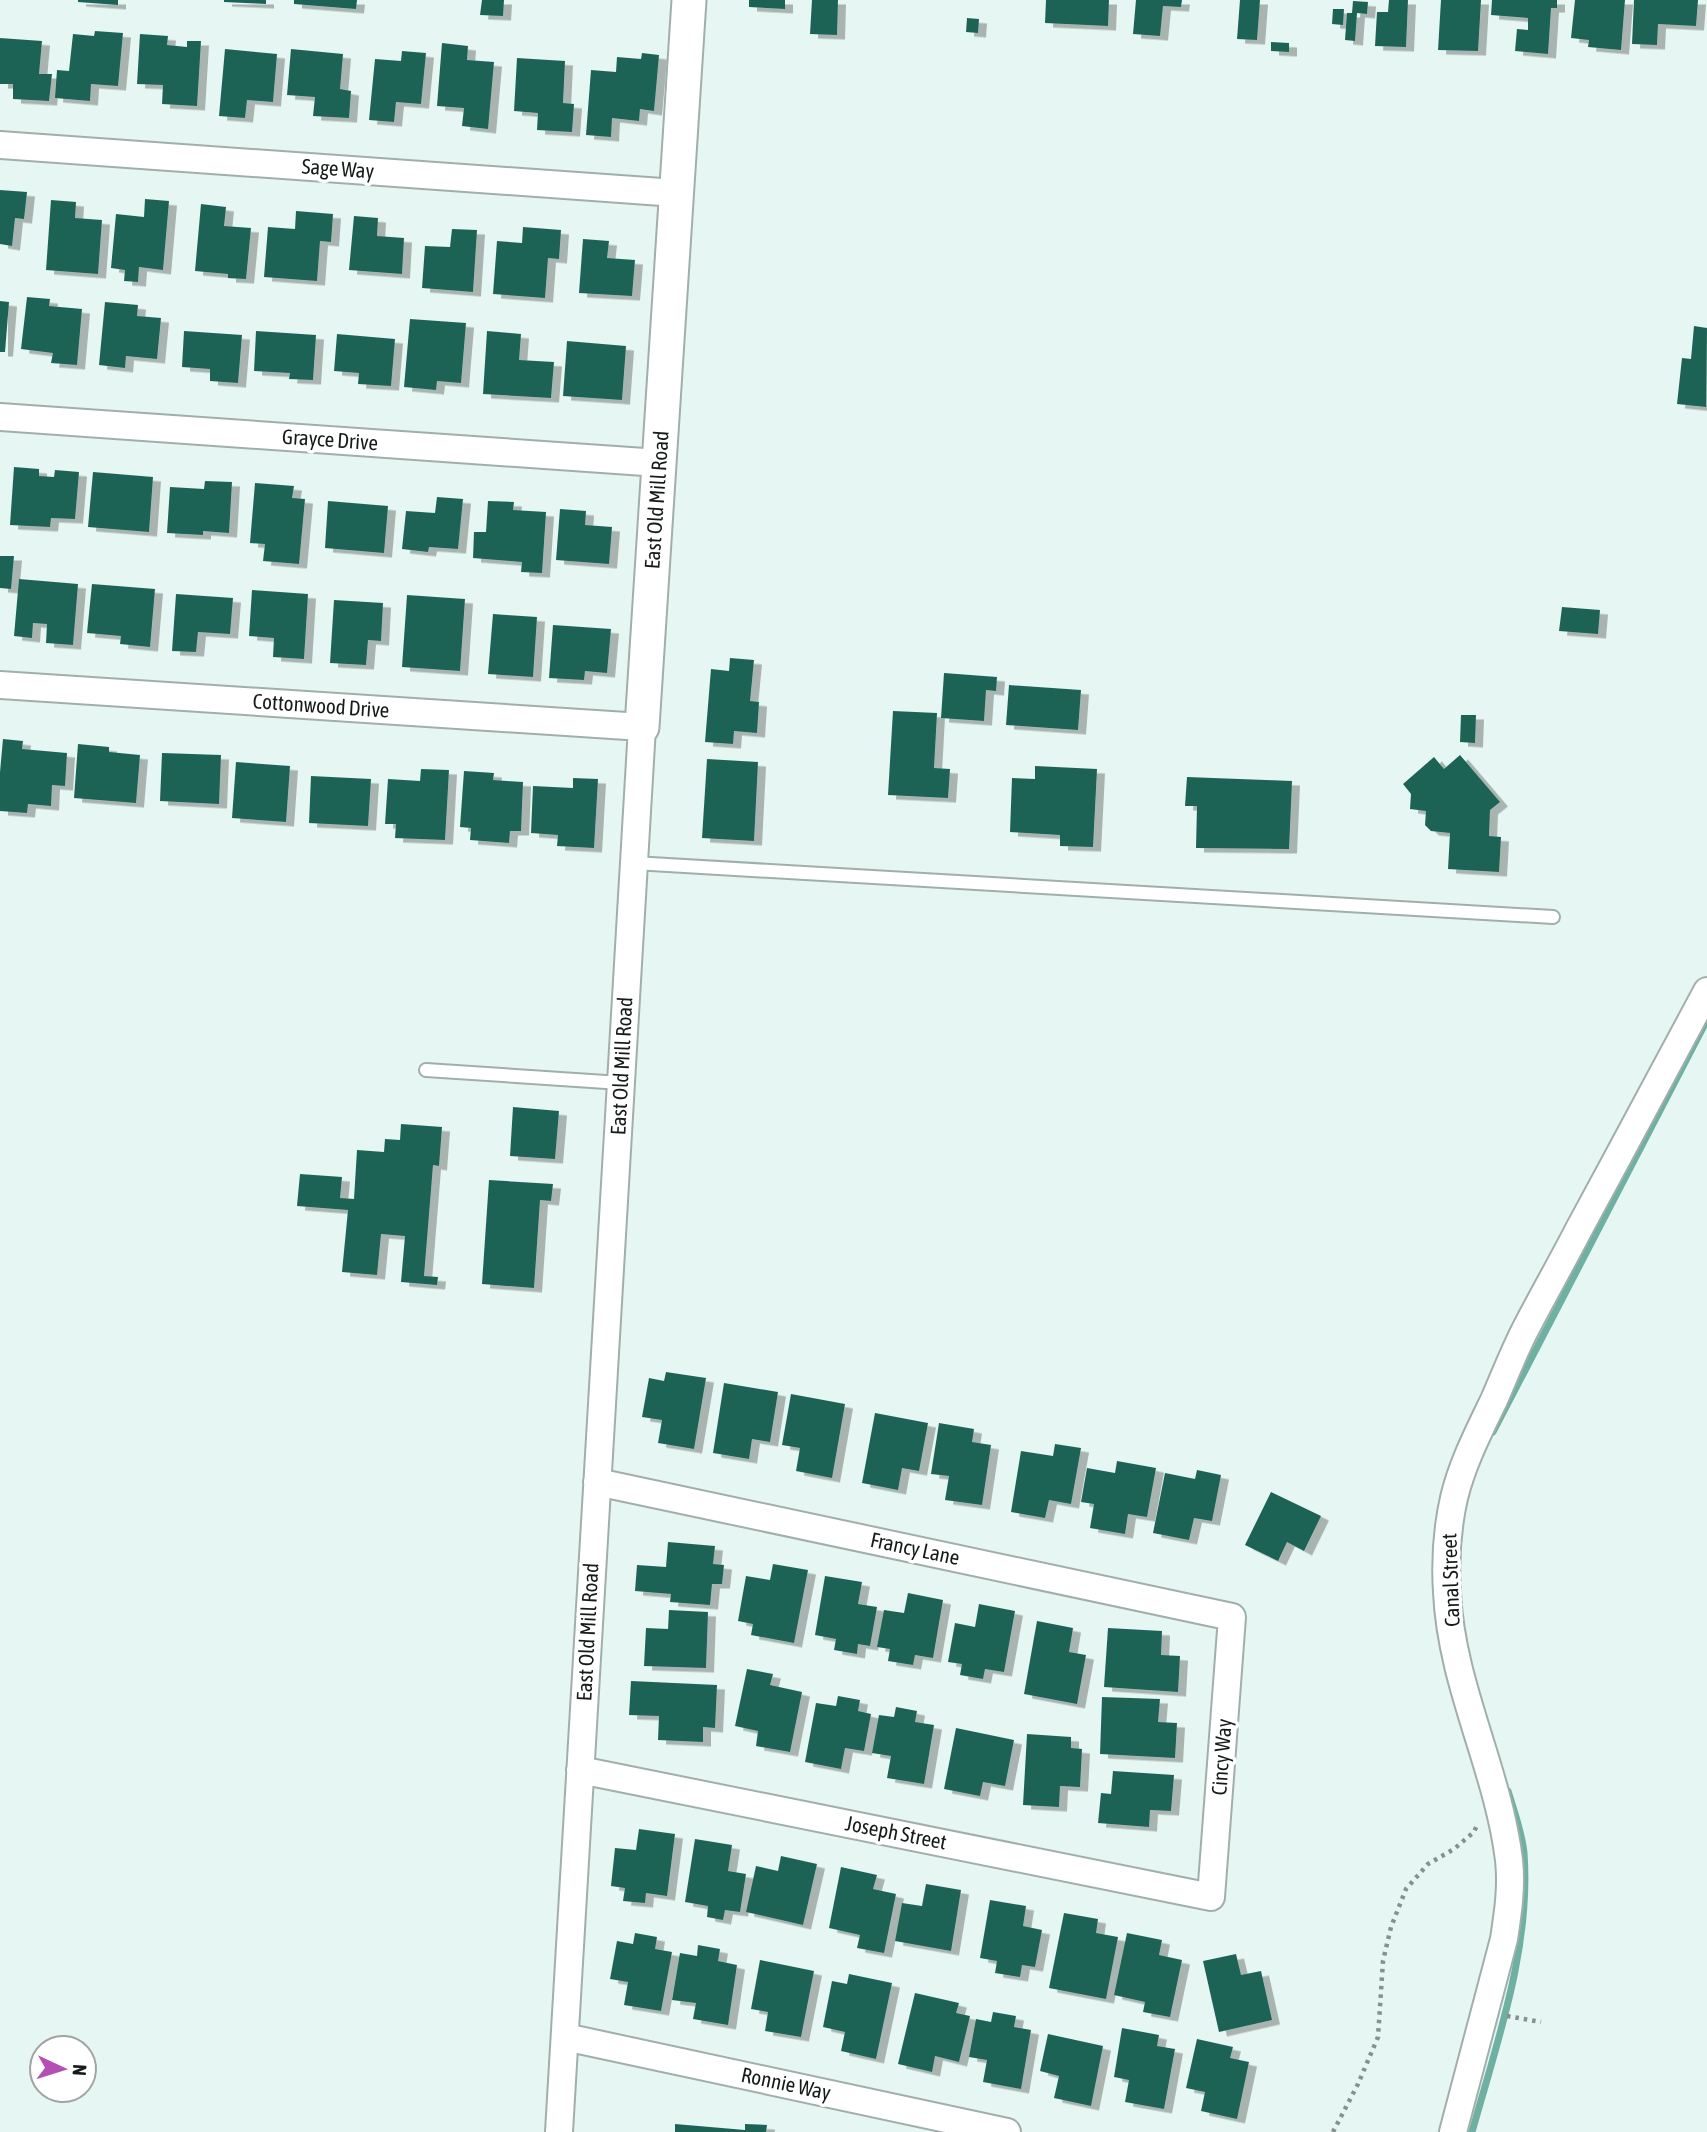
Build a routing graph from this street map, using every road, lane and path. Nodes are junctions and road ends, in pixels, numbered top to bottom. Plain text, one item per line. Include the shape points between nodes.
1 (689, 0) edge
2 (0, 145) edge
3 (676, 193) junction
4 (0, 417) edge
5 (659, 463) junction
6 (0, 685) edge
7 (642, 727) junction
8 (634, 863) junction
9 (1553, 917) dead end
10 (1707, 991) edge
11 (426, 1070) dead end
12 (621, 1083) junction
13 (597, 1482) junction
14 (1233, 1617) joint
15 (580, 1770) junction
16 (1479, 1820) dead end
17 (1211, 1897) joint
18 (1515, 2017) dead end
19 (1541, 2022) dead end
20 (565, 2037) junction
21 (559, 2132) edge
22 (1007, 2132) edge
23 (1333, 2132) edge
24 (1453, 2132) edge

1 - 3 street, East Old Mill Road
2 - 3 street, Sage Way
3 - 5 street, East Old Mill Road
4 - 5 street, Grayce Drive
5 - 7 street, East Old Mill Road
6 - 7 street, Cottonwood Drive
7 - 8 street, East Old Mill Road
8 - 9 lane
8 - 12 street, East Old Mill Road
10 - 24 street, Canal Street via 1524,1334 1454,1495 1446,1559 1451,1630 1491,1779 1510,1884 1504,1939
11 - 12 lane
12 - 13 street, East Old Mill Road
13 - 14 street, Francy Lane
13 - 15 street, East Old Mill Road
14 - 17 street, Cincy Way
15 - 17 street, Joseph Street
15 - 20 street, East Old Mill Road
16 - 23 path via 1474,1832 1428,1864 1406,1889 1383,1961 1378,2036
18 - 19 path
20 - 21 street, East Old Mill Road
20 - 22 street, Ronnie Way

